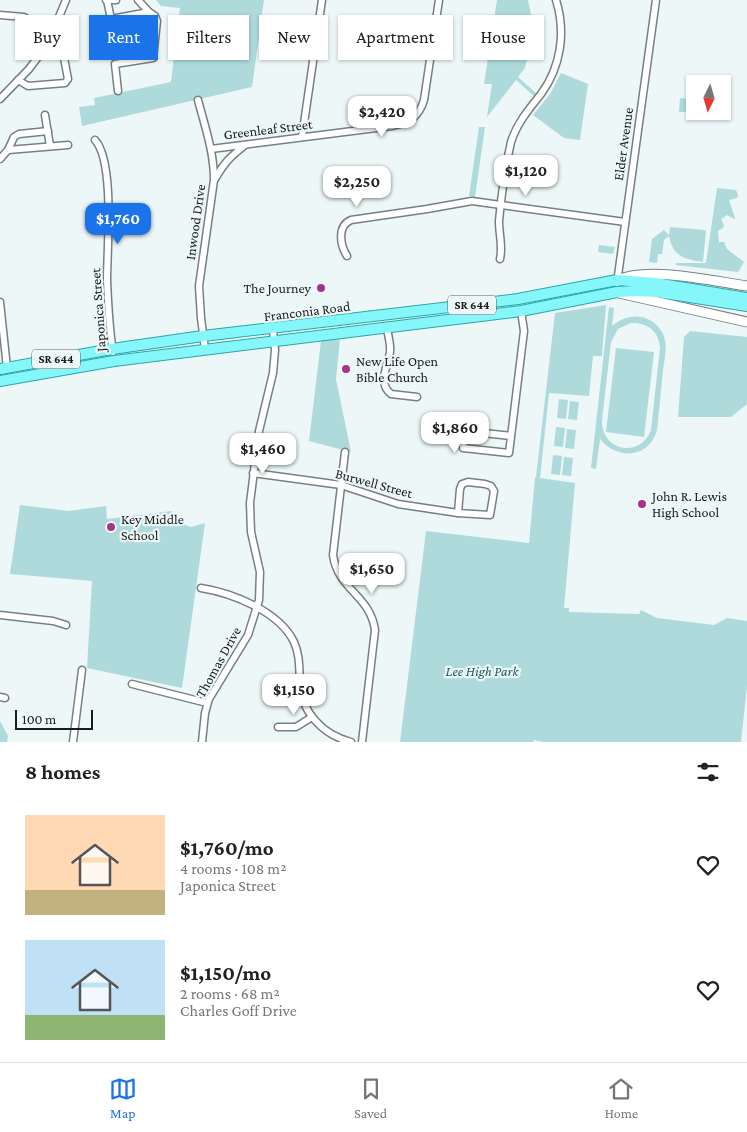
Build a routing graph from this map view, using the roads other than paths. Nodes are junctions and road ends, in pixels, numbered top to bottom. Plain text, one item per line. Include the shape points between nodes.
1 (66, 0) edge
2 (106, 0) edge
3 (116, 0) edge
4 (138, 0) edge
5 (322, 0) edge
6 (439, 0) edge
7 (556, 0) edge
8 (656, 0) edge
9 (149, 12) junction
10 (0, 15) edge
11 (60, 15) edge
12 (15, 16) edge
13 (35, 60) edge
14 (64, 60) edge
15 (18, 80) junction
16 (118, 91) dead end
17 (0, 99) edge
18 (198, 100) dead end
19 (45, 115) dead end
20 (48, 131) junction
21 (302, 137) junction
22 (95, 140) dead end
23 (68, 145) dead end
24 (245, 145) junction
25 (50, 146) junction
26 (211, 149) junction
27 (8, 150) junction
28 (0, 159) edge
29 (213, 181) junction
30 (502, 205) junction
31 (625, 222) junction
32 (347, 256) dead end
33 (500, 259) dead end
34 (617, 280) junction
35 (747, 286) edge
36 (616, 292) junction
37 (747, 298) edge
38 (0, 302) edge
39 (747, 306) edge
40 (521, 311) junction
41 (360, 318) junction
42 (747, 322) edge
43 (388, 328) junction
44 (273, 329) junction
45 (359, 331) junction
46 (203, 336) junction
47 (274, 342) junction
48 (112, 349) junction
49 (205, 349) junction
50 (114, 361) junction
51 (3, 369) edge
52 (0, 381) edge
53 (417, 397) dead end
54 (511, 436) junction
55 (345, 452) dead end
56 (253, 473) junction
57 (341, 485) junction
58 (458, 513) junction
59 (201, 588) dead end
60 (257, 607) junction
61 (0, 615) edge
62 (66, 625) dead end
63 (82, 670) dead end
64 (132, 684) dead end
65 (207, 703) junction
66 (312, 717) junction
67 (278, 727) dead end
68 (73, 742) edge
69 (202, 742) edge
70 (351, 742) edge
71 (362, 742) edge

1 - 11 street
2 - 3 street
2 - 9 street via 111,19
4 - 9 street
5 - 21 street
6 - 21 street, Greenleaf Street via 425,94 415,117 404,124
7 - 30 street via 562,30 558,60 549,81 524,114 514,134
8 - 31 street, Elder Avenue
9 - 16 street via 157,21 153,58 115,64
10 - 12 street
13 - 15 street
14 - 15 street via 68,79 65,83 28,86
15 - 17 street
18 - 26 street, Inwood Drive
19 - 20 street
20 - 25 street
20 - 27 street via 19,134
21 - 24 street, Greenleaf Street
22 - 48 street, Japonica Street via 102,152 107,180 108,309
23 - 25 street
24 - 26 street, Greenleaf Street
24 - 29 street via 229,157
25 - 27 street
26 - 29 street, Inwood Drive
27 - 28 street
29 - 46 street, Inwood Drive via 199,286
30 - 31 street
30 - 32 street via 465,202 351,220 346,222 341,235
30 - 33 street
31 - 34 street, Elder Avenue
34 - 35 main road, Franconia Road via 647,274 669,275
34 - 36 street, Elder Avenue
34 - 37 main road, Franconia Road / SR 644
34 - 41 main road, Franconia Road / SR 644 via 518,299
36 - 39 main road, Franconia Road / SR 644 via 658,292
36 - 40 main road, Franconia Road / SR 644
36 - 42 main road, Franconia Road
38 - 51 street
40 - 43 main road, Franconia Road / SR 644
40 - 54 street via 524,331
41 - 44 main road, Franconia Road / SR 644
41 - 45 main road
43 - 45 main road, Franconia Road / SR 644
43 - 53 street via 390,351 383,378 388,392
44 - 46 main road, Franconia Road / SR 644
44 - 47 street, Thomas Drive
45 - 47 main road, Franconia Road / SR 644
46 - 48 main road, Franconia Road / SR 644
46 - 49 street, Inwood Drive
47 - 49 main road, Franconia Road / SR 644
47 - 56 street, Thomas Drive via 272,373
48 - 50 street, Japonica Street
48 - 51 main road, Franconia Road / SR 644
49 - 50 main road, Franconia Road / SR 644
50 - 52 main road, Franconia Road / SR 644
54 - 54 street via 465,431 463,448 509,452
55 - 57 street
56 - 57 street, Burwell Street
56 - 60 street, Thomas Drive via 250,513 260,572
57 - 58 street, Burwell Street via 398,504
57 - 71 street via 334,563 342,580 368,607 375,630
58 - 58 street, Burwell Street via 490,515 492,486 462,484
59 - 60 street via 231,595
60 - 65 street, Thomas Drive via 248,635
60 - 66 street via 294,640 299,657 302,695
61 - 62 street
63 - 68 street
64 - 65 street
65 - 69 street, Thomas Drive
66 - 67 street via 296,727
66 - 70 street via 332,735

